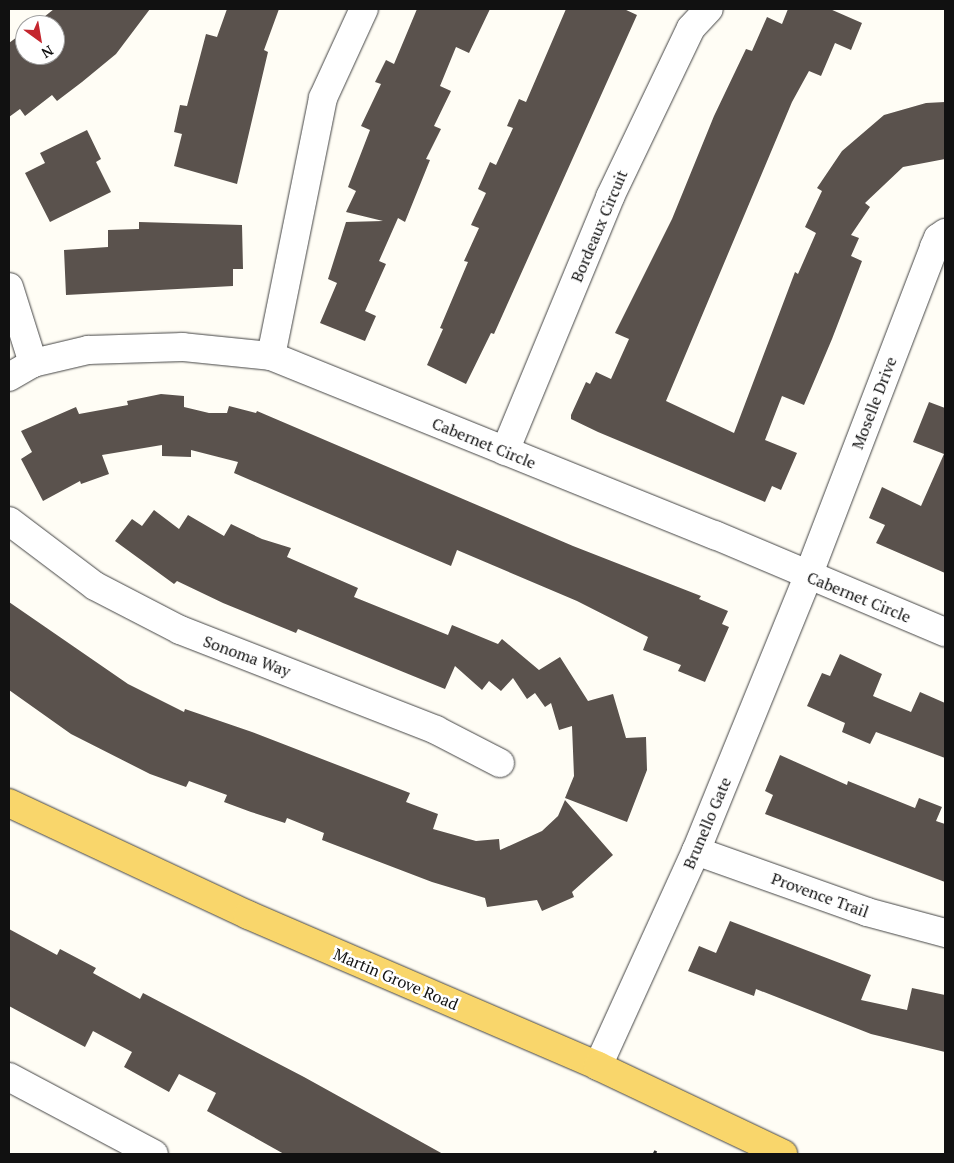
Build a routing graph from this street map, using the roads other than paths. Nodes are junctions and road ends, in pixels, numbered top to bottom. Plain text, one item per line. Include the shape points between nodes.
1 (364, 9) edge
2 (709, 9) edge
3 (945, 233) edge
4 (9, 287) edge
5 (271, 356) junction
6 (33, 363) junction
7 (9, 377) edge
8 (505, 451) junction
9 (9, 522) edge
10 (808, 576) junction
11 (945, 632) edge
12 (500, 763) dead end
13 (9, 803) edge
14 (696, 851) junction
15 (945, 933) edge
16 (598, 1066) junction
17 (9, 1077) edge
18 (154, 1154) edge
19 (783, 1154) edge

1 - 5 street via 323,98
2 - 8 street, Bordeaux Circuit via 691,28 610,197
3 - 10 street, Moselle Drive via 934,247
4 - 6 street
5 - 6 street, Cabernet Circle via 182,347 88,350
5 - 8 street, Cabernet Circle
6 - 7 street, Cabernet Circle
8 - 10 street, Cabernet Circle via 716,535
9 - 12 street, Sonoma Way via 95,586 180,630 436,730
10 - 11 street, Cabernet Circle
10 - 14 street, Brunello Gate
13 - 16 main road, Martin Grove Road via 248,915
14 - 15 street, Provence Trail via 867,912
14 - 16 street, Brunello Gate
16 - 19 main road, Martin Grove Road
17 - 18 street

